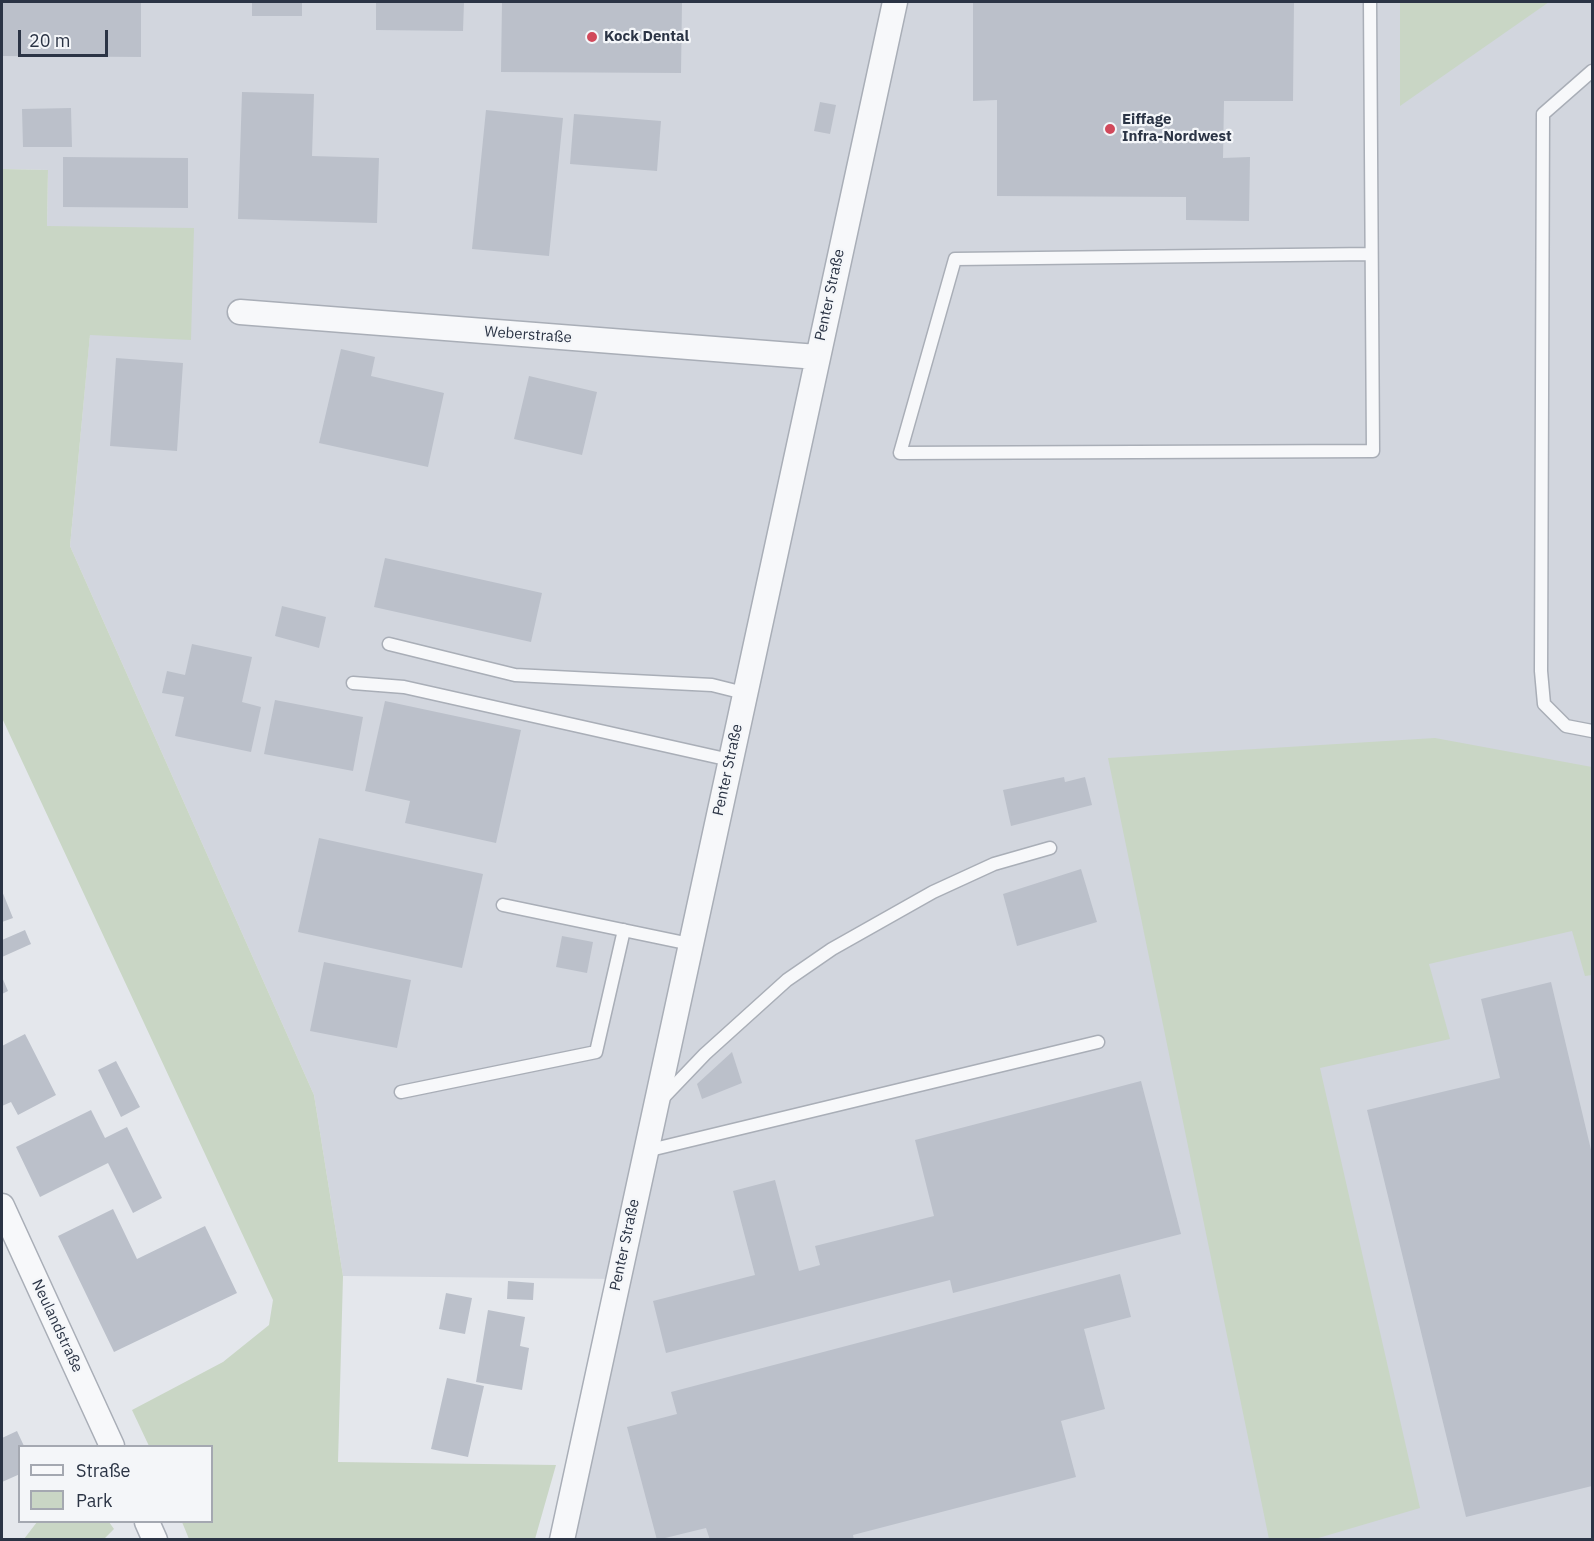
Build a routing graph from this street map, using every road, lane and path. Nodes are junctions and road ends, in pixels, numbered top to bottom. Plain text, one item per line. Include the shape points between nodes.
1 (895, 2) edge
2 (1370, 2) edge
3 (1593, 71) edge
4 (1371, 254) junction
5 (240, 312) dead end
6 (817, 357) junction
7 (389, 644) dead end
8 (353, 683) dead end
9 (744, 693) junction
10 (1593, 731) edge
11 (730, 760) junction
12 (1050, 848) dead end
13 (503, 905) dead end
14 (624, 930) junction
15 (690, 944) junction
16 (1098, 1042) dead end
17 (401, 1092) dead end
18 (656, 1105) junction
19 (645, 1151) junction
20 (2, 1206) edge
21 (112, 1445) edge
22 (148, 1523) edge
23 (155, 1539) edge
24 (562, 1539) edge

1 - 6 street, Penter Straße
2 - 4 lane
3 - 10 lane via 1543,114 1541,671 1544,704 1566,726
4 - 4 lane via 1372,451 900,453 955,259
5 - 6 street, Weberstraße
6 - 9 street, Penter Straße
7 - 9 lane via 515,675 712,685
8 - 11 lane via 404,687
9 - 11 street, Penter Straße
11 - 15 street, Penter Straße
12 - 18 lane via 994,864 933,892 832,949 787,980 705,1054
13 - 14 lane
14 - 15 lane
14 - 17 lane via 596,1052
15 - 18 street, Penter Straße
16 - 19 lane
18 - 19 street, Penter Straße
19 - 24 street, Penter Straße
20 - 21 street, Neulandstraße
22 - 23 street

